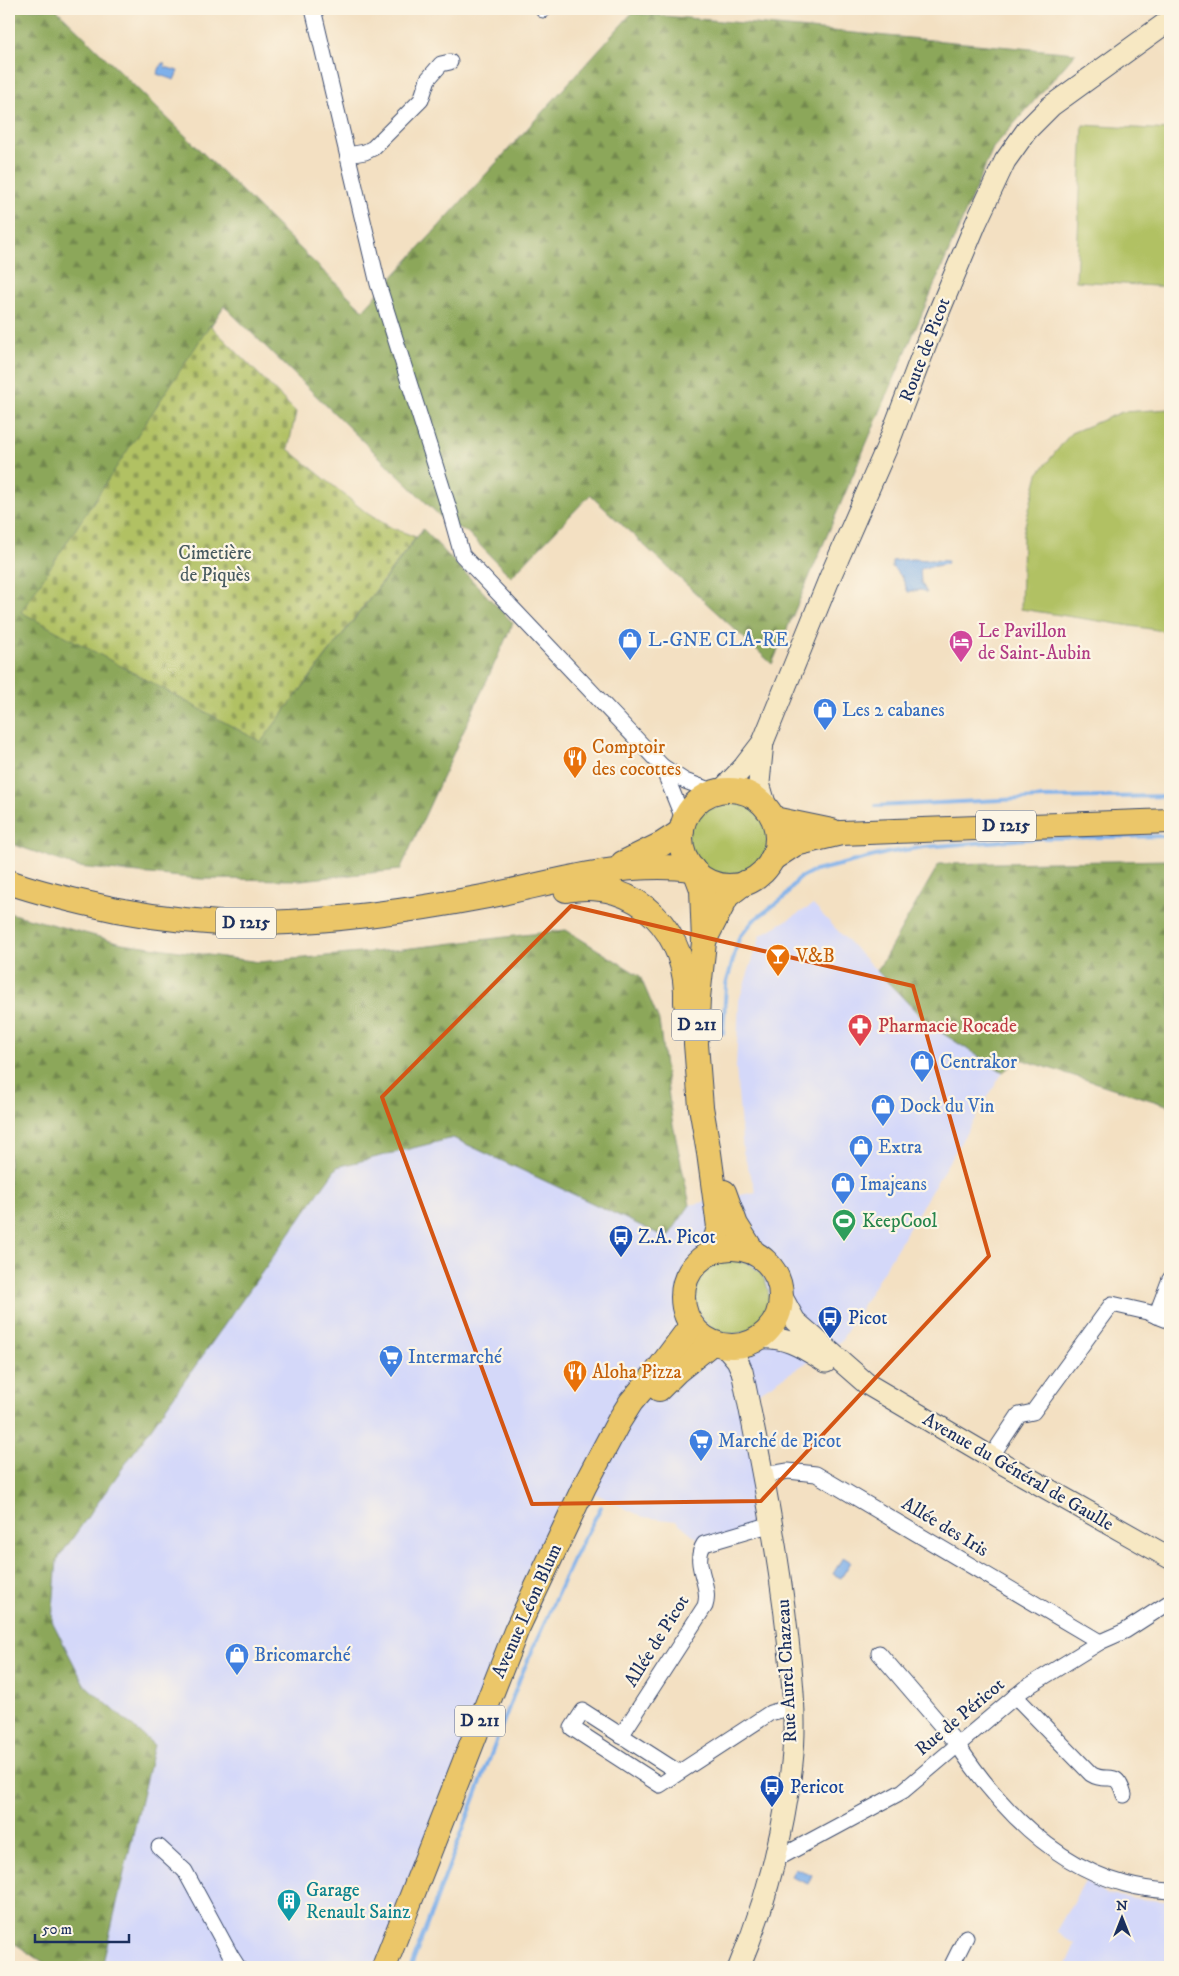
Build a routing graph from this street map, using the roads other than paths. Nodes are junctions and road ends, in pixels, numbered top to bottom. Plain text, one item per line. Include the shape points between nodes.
1 (313, 9) edge
2 (1170, 20) edge
3 (450, 62) dead end
4 (348, 155) junction
5 (763, 742) junction
6 (662, 766) junction
7 (719, 791) junction
8 (770, 813) junction
9 (1170, 820) edge
10 (683, 826) junction
11 (841, 833) junction
12 (772, 859) junction
13 (610, 869) junction
14 (694, 871) junction
15 (9, 882) edge
16 (744, 884) junction
17 (487, 896) junction
18 (704, 942) junction
19 (701, 1108) junction
20 (709, 1153) junction
21 (712, 1252) junction
22 (753, 1252) junction
23 (1170, 1279) edge
24 (782, 1297) junction
25 (1163, 1318) edge
26 (691, 1326) junction
27 (756, 1340) junction
28 (719, 1344) junction
29 (742, 1371) junction
30 (868, 1384) junction
31 (991, 1457) junction
32 (764, 1475) junction
33 (584, 1487) junction
34 (772, 1524) junction
35 (1170, 1558) edge
36 (1170, 1602) edge
37 (1100, 1642) junction
38 (879, 1653) dead end
39 (1015, 1696) junction
40 (792, 1707) junction
41 (621, 1736) junction
42 (957, 1744) junction
43 (678, 1772) junction
44 (1124, 1795) dead end
45 (159, 1848) dead end
46 (775, 1860) junction
47 (1170, 1891) edge
48 (966, 1937) dead end
49 (384, 1965) edge
50 (238, 1967) edge
51 (740, 1967) edge
52 (950, 1967) edge

1 - 4 street
2 - 5 main road, Route de Picot via 1051,106 1027,130 1005,161 933,326 887,447 822,594
3 - 4 street via 441,64 428,79 421,100 373,148
4 - 6 street via 378,284 462,555
5 - 7 main road, Route de Picot
5 - 8 main road, Route de Picot via 759,783
6 - 7 street via 685,781
6 - 10 street
7 - 8 main road via 746,793 757,798
7 - 10 main road via 695,804
8 - 11 main road, D 1215
8 - 12 main road via 777,832 777,846
9 - 11 main road, D 1215
10 - 13 main road, D 1215 via 662,844
10 - 14 main road via 684,856
11 - 12 main road, D 1215 via 795,844
12 - 16 main road via 765,870
13 - 14 main road, D 1215 via 670,866
13 - 17 main road, D 1215
14 - 16 main road via 719,885
14 - 18 main road, D 211 via 702,889
15 - 17 main road, D 1215 via 32,891 135,915 220,924 308,922
16 - 18 main road, D 211 via 727,896
17 - 19 main road via 598,889 627,897 646,908 665,926 684,971 685,1044
18 - 19 main road, D 211 via 696,1044
19 - 20 main road, D 211
20 - 21 main road, D 211 via 719,1227
20 - 22 main road, D 211 via 736,1225
21 - 22 main road via 742,1248
21 - 26 main road via 700,1259 684,1282 682,1304
22 - 24 main road via 777,1275
23 - 25 street
24 - 27 main road via 778,1317 766,1334
24 - 30 main road, Avenue du Général de Gaulle via 795,1321
25 - 31 street via 1112,1304 1033,1412 1019,1414
26 - 28 main road via 700,1336
26 - 33 main road, Avenue Léon Blum / D 211 via 631,1402
27 - 28 main road via 739,1346
27 - 29 main road, Rue Aurel Chazeau via 749,1347
27 - 30 main road, Avenue du Général de Gaulle via 783,1339 802,1347 851,1378
28 - 29 main road, Rue Aurel Chazeau via 737,1360
28 - 33 main road, Avenue Léon Blum / D 211 via 676,1372 639,1408
29 - 32 main road, Rue Aurel Chazeau
30 - 31 main road, Avenue du Général de Gaulle
31 - 35 main road, Avenue du Général de Gaulle
32 - 34 main road, Rue Aurel Chazeau
32 - 37 street, Allée des Iris via 788,1471 816,1474
33 - 49 main road, Avenue Léon Blum / D 211 via 516,1631
34 - 40 main road, Rue Aurel Chazeau via 781,1575
34 - 41 street, Allée de Picot via 704,1544 699,1559 707,1592 705,1606
36 - 37 street, Rue de Péricot via 1125,1631
37 - 39 street, Rue de Péricot
38 - 42 street
39 - 42 street, Rue de Péricot
39 - 44 street via 1091,1774 1099,1778 1114,1778 1120,1783
40 - 43 street via 770,1713
40 - 46 main road, Rue Aurel Chazeau via 792,1762
41 - 43 street
41 - 43 street via 584,1711 572,1728 660,1785
42 - 46 street, Rue de Péricot via 903,1792
42 - 47 street via 1011,1813 1050,1847 1115,1881
45 - 50 street via 186,1871
46 - 51 main road, Rue Aurel Chazeau
48 - 52 street

